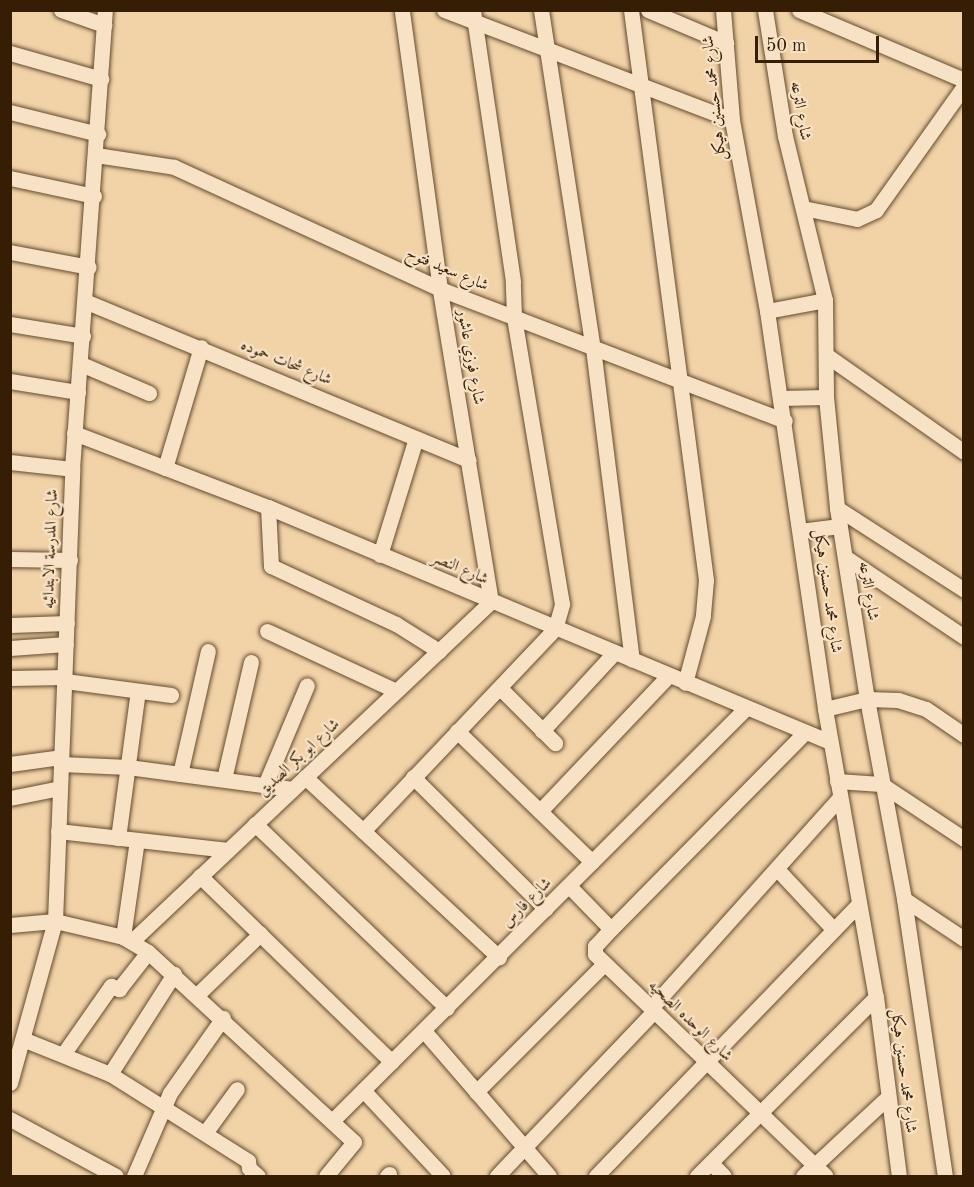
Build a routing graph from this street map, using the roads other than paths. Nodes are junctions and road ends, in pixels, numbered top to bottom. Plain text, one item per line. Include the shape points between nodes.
1 (61, 10) edge
2 (402, 10) edge
3 (444, 10) edge
4 (541, 10) edge
5 (631, 10) edge
6 (648, 10) edge
7 (723, 10) edge
8 (765, 10) edge
9 (799, 10) edge
10 (473, 16) edge
11 (105, 18) edge
12 (726, 43) junction
13 (545, 49) junction
14 (10, 53) edge
15 (101, 79) junction
16 (963, 80) edge
17 (641, 86) junction
18 (963, 86) edge
19 (10, 112) edge
20 (732, 120) junction
21 (98, 134) junction
22 (96, 155) junction
23 (10, 178) edge
24 (94, 195) junction
25 (803, 208) junction
26 (10, 252) edge
27 (89, 267) junction
28 (440, 289) junction
29 (825, 300) junction
30 (87, 302) junction
31 (767, 310) junction
32 (514, 317) junction
33 (10, 324) edge
34 (83, 336) junction
35 (201, 347) junction
36 (593, 348) junction
37 (826, 356) junction
38 (81, 364) junction
39 (10, 381) edge
40 (679, 381) junction
41 (78, 393) junction
42 (149, 393) dead end
43 (826, 397) junction
44 (781, 398) junction
45 (785, 421) junction
46 (74, 433) junction
47 (416, 438) junction
48 (963, 452) edge
49 (469, 460) junction
50 (10, 462) edge
51 (165, 468) junction
52 (72, 469) junction
53 (268, 507) junction
54 (837, 508) junction
55 (840, 526) junction
56 (800, 531) junction
57 (380, 555) junction
58 (844, 556) junction
59 (10, 559) edge
60 (70, 560) junction
61 (963, 590) edge
62 (491, 602) junction
63 (67, 623) junction
64 (10, 625) edge
65 (555, 629) junction
66 (267, 631) dead end
67 (963, 637) edge
68 (66, 644) junction
69 (10, 648) edge
70 (208, 651) dead end
71 (439, 651) junction
72 (614, 653) junction
73 (632, 660) junction
74 (251, 662) dead end
75 (668, 675) junction
76 (10, 678) edge
77 (65, 679) junction
78 (686, 683) junction
79 (307, 684) dead end
80 (500, 688) junction
81 (138, 691) junction
82 (396, 691) junction
83 (171, 695) dead end
84 (867, 699) junction
85 (746, 708) junction
86 (825, 709) junction
87 (457, 731) junction
88 (542, 731) junction
89 (805, 732) junction
90 (963, 735) edge
91 (830, 742) junction
92 (555, 743) dead end
93 (61, 760) junction
94 (10, 765) edge
95 (128, 767) junction
96 (180, 774) junction
97 (305, 777) junction
98 (413, 777) junction
99 (224, 779) junction
100 (837, 781) junction
101 (882, 784) junction
102 (265, 785) junction
103 (60, 788) junction
104 (293, 789) junction
105 (840, 797) junction
106 (10, 798) edge
107 (540, 812) junction
108 (255, 824) junction
109 (58, 831) junction
110 (363, 831) junction
111 (118, 838) junction
112 (963, 839) edge
113 (137, 840) junction
114 (228, 850) junction
115 (592, 862) junction
116 (777, 869) junction
117 (200, 876) junction
118 (569, 886) junction
119 (904, 899) junction
120 (859, 904) junction
121 (546, 909) junction
122 (55, 921) junction
123 (10, 925) edge
124 (611, 929) junction
125 (834, 930) junction
126 (260, 934) junction
127 (128, 939) junction
128 (963, 939) edge
129 (148, 952) junction
130 (499, 957) junction
131 (604, 964) junction
132 (174, 974) junction
133 (197, 995) junction
134 (876, 997) junction
135 (447, 1008) junction
136 (653, 1010) junction
137 (223, 1018) junction
138 (424, 1031) junction
139 (25, 1040) junction
140 (64, 1053) junction
141 (14, 1057) edge
142 (392, 1062) junction
143 (707, 1062) junction
144 (110, 1074) junction
145 (10, 1083) edge
146 (237, 1089) dead end
147 (363, 1090) junction
148 (476, 1092) junction
149 (888, 1097) junction
150 (164, 1106) junction
151 (760, 1115) junction
152 (10, 1119) edge
153 (332, 1121) junction
154 (205, 1133) junction
155 (525, 1147) junction
156 (711, 1163) junction
157 (814, 1165) junction
158 (116, 1176) edge
159 (134, 1176) edge
160 (258, 1176) edge
161 (326, 1176) edge
162 (443, 1176) edge
163 (497, 1176) edge
164 (549, 1176) edge
165 (596, 1176) edge
166 (698, 1176) edge
167 (724, 1176) edge
168 (803, 1176) edge
169 (826, 1176) edge
170 (899, 1176) edge
171 (945, 1176) edge

1 - 11 street
2 - 28 street, شارع فوزي عاشور
3 - 10 street
4 - 13 street
5 - 17 street
6 - 12 street
7 - 12 street, شارع محمد حسنين هيكل
8 - 25 street, شارع الترعه via 785,136
9 - 16 street
10 - 13 street
10 - 32 street via 513,281
11 - 15 street, شارع المدرسة الابتدائيه
12 - 20 street, شارع محمد حسنين هيكل
13 - 17 street
13 - 36 street
14 - 15 street
15 - 21 street, شارع المدرسة الابتدائيه
17 - 20 street
17 - 40 street
18 - 25 street via 876,210 857,219
19 - 21 street
20 - 31 street, شارع محمد حسنين هيكل
21 - 22 street, شارع المدرسة الابتدائيه
22 - 24 street, شارع المدرسة الابتدائيه
22 - 28 street, شارع سعيد فتوح via 174,167
23 - 24 street
24 - 27 street, شارع المدرسة الابتدائيه
25 - 29 street, شارع الترعه
26 - 27 street
27 - 30 street, شارع المدرسة الابتدائيه
28 - 32 street, شارع سعيد فتوح
28 - 49 street, شارع فوزي عاشور
29 - 31 street
29 - 37 street, شارع الترعه
30 - 34 street, شارع المدرسة الابتدائيه
30 - 35 street, شارع شحات حموده
31 - 44 street, شارع محمد حسنين هيكل
32 - 36 street, شارع سعيد فتوح
32 - 65 street via 560,592 560,615
33 - 34 street
34 - 38 street, شارع المدرسة الابتدائيه
35 - 47 street, شارع شحات حموده
35 - 51 street
36 - 40 street, شارع سعيد فتوح
36 - 73 street
37 - 43 street, شارع الترعه
37 - 48 street
38 - 41 street, شارع المدرسة الابتدائيه
38 - 42 street
39 - 41 street
40 - 45 street, شارع سعيد فتوح
40 - 78 street via 706,580 703,616
41 - 46 street, شارع المدرسة الابتدائيه
43 - 44 street
43 - 54 street, شارع الترعه
44 - 45 street, شارع محمد حسنين هيكل
45 - 56 street, شارع محمد حسنين هيكل
46 - 51 street, شارع النصر
46 - 52 street, شارع المدرسة الابتدائيه
47 - 49 street, شارع شحات حموده
47 - 57 street
49 - 62 street, شارع فوزي عاشور
50 - 52 street
51 - 53 street, شارع النصر
52 - 60 street, شارع المدرسة الابتدائيه
53 - 57 street, شارع النصر
53 - 71 street via 271,566 396,624
54 - 55 street, شارع الترعه
54 - 61 street
55 - 56 street
55 - 58 street, شارع الترعه
56 - 86 street, شارع محمد حسنين هيكل
57 - 62 street, شارع النصر
58 - 67 street
58 - 84 street, شارع الترعه
59 - 60 street
60 - 63 street, شارع المدرسة الابتدائيه
62 - 65 street, شارع النصر
62 - 71 street, شارع ابو بكر الصديق
63 - 64 street
63 - 68 street, شارع المدرسة الابتدائيه
65 - 72 street, شارع النصر
65 - 80 street
66 - 82 street
68 - 69 street
68 - 77 street, شارع المدرسة الابتدائيه
70 - 96 street
71 - 82 street, شارع ابو بكر الصديق
72 - 73 street, شارع النصر
72 - 88 street
73 - 75 street, شارع النصر
74 - 99 street
75 - 78 street, شارع النصر
75 - 107 street
76 - 77 street
77 - 81 street
77 - 93 street, شارع المدرسة الابتدائيه
78 - 85 street, شارع النصر
79 - 102 street, شارع ابو بكر الصديق
80 - 87 street
80 - 88 street
81 - 83 street
81 - 95 street
82 - 97 street, شارع ابو بكر الصديق
84 - 86 street
84 - 90 street via 912,703
84 - 101 street, شارع الترعه
85 - 89 street, شارع النصر
85 - 115 street, شارع فارس
86 - 91 street, شارع محمد حسنين هيكل
87 - 98 street
87 - 107 street
88 - 92 street
89 - 91 street, شارع النصر
89 - 124 street
91 - 100 street, شارع محمد حسنين هيكل
93 - 94 street
93 - 95 street
93 - 103 street, شارع المدرسة الابتدائيه
95 - 96 street
95 - 111 street
96 - 99 street
97 - 104 street, شارع ابو بكر الصديق
97 - 110 street
98 - 110 street
98 - 121 street
99 - 102 street
100 - 101 street
100 - 105 street, شارع محمد حسنين هيكل
101 - 112 street
101 - 119 street, شارع الترعه
102 - 104 street
103 - 106 street
103 - 109 street, شارع المدرسة الابتدائيه
104 - 108 street, شارع ابو بكر الصديق
105 - 116 street
105 - 120 street, شارع محمد حسنين هيكل
107 - 115 street
108 - 114 street, شارع ابو بكر الصديق
108 - 135 street
109 - 111 street
109 - 122 street, شارع المدرسة الابتدائيه
110 - 130 street
111 - 113 street
113 - 114 street
113 - 127 street
114 - 117 street, شارع ابو بكر الصديق
115 - 118 street, شارع فارس
116 - 125 street
116 - 136 street
117 - 126 street
117 - 127 street, شارع ابو بكر الصديق
118 - 121 street, شارع فارس
118 - 124 street
119 - 128 street
119 - 171 street, شارع الترعه
120 - 125 street
120 - 134 street, شارع محمد حسنين هيكل
121 - 130 street, شارع فارس
122 - 123 street
122 - 127 street
122 - 139 street, شارع المدرسة الابتدائيه
124 - 131 street via 594,950
125 - 143 street
126 - 133 street
126 - 142 street
127 - 129 street
129 - 132 street
129 - 140 street via 119,989 111,986
130 - 135 street, شارع فارس
131 - 136 street, شارع الوحده الصحيه
131 - 148 street
132 - 133 street
132 - 144 street
133 - 137 street
134 - 149 street, شارع محمد حسنين هيكل
134 - 151 street
135 - 138 street, شارع فارس
136 - 143 street, شارع الوحده الصحيه
136 - 155 street
137 - 150 street via 181,1075
137 - 153 street
138 - 142 street, شارع فارس
138 - 148 street
139 - 140 street
139 - 141 street, شارع المدرسة الابتدائيه
140 - 144 street
141 - 145 street, شارع المدرسة الابتدائيه
142 - 147 street, شارع فارس
143 - 151 street, شارع الوحده الصحيه
143 - 165 street
144 - 150 street
146 - 154 street
147 - 153 street, شارع فارس
147 - 162 street
148 - 155 street
149 - 157 street
149 - 170 street, شارع محمد حسنين هيكل
150 - 154 street
150 - 159 street
151 - 156 street
151 - 157 street, شارع الوحده الصحيه
152 - 158 street
153 - 161 street via 354,1142
154 - 160 street via 248,1161 249,1168
155 - 163 street
155 - 164 street
156 - 166 street
156 - 167 street
157 - 168 street
157 - 169 street, شارع الوحده الصحيه

